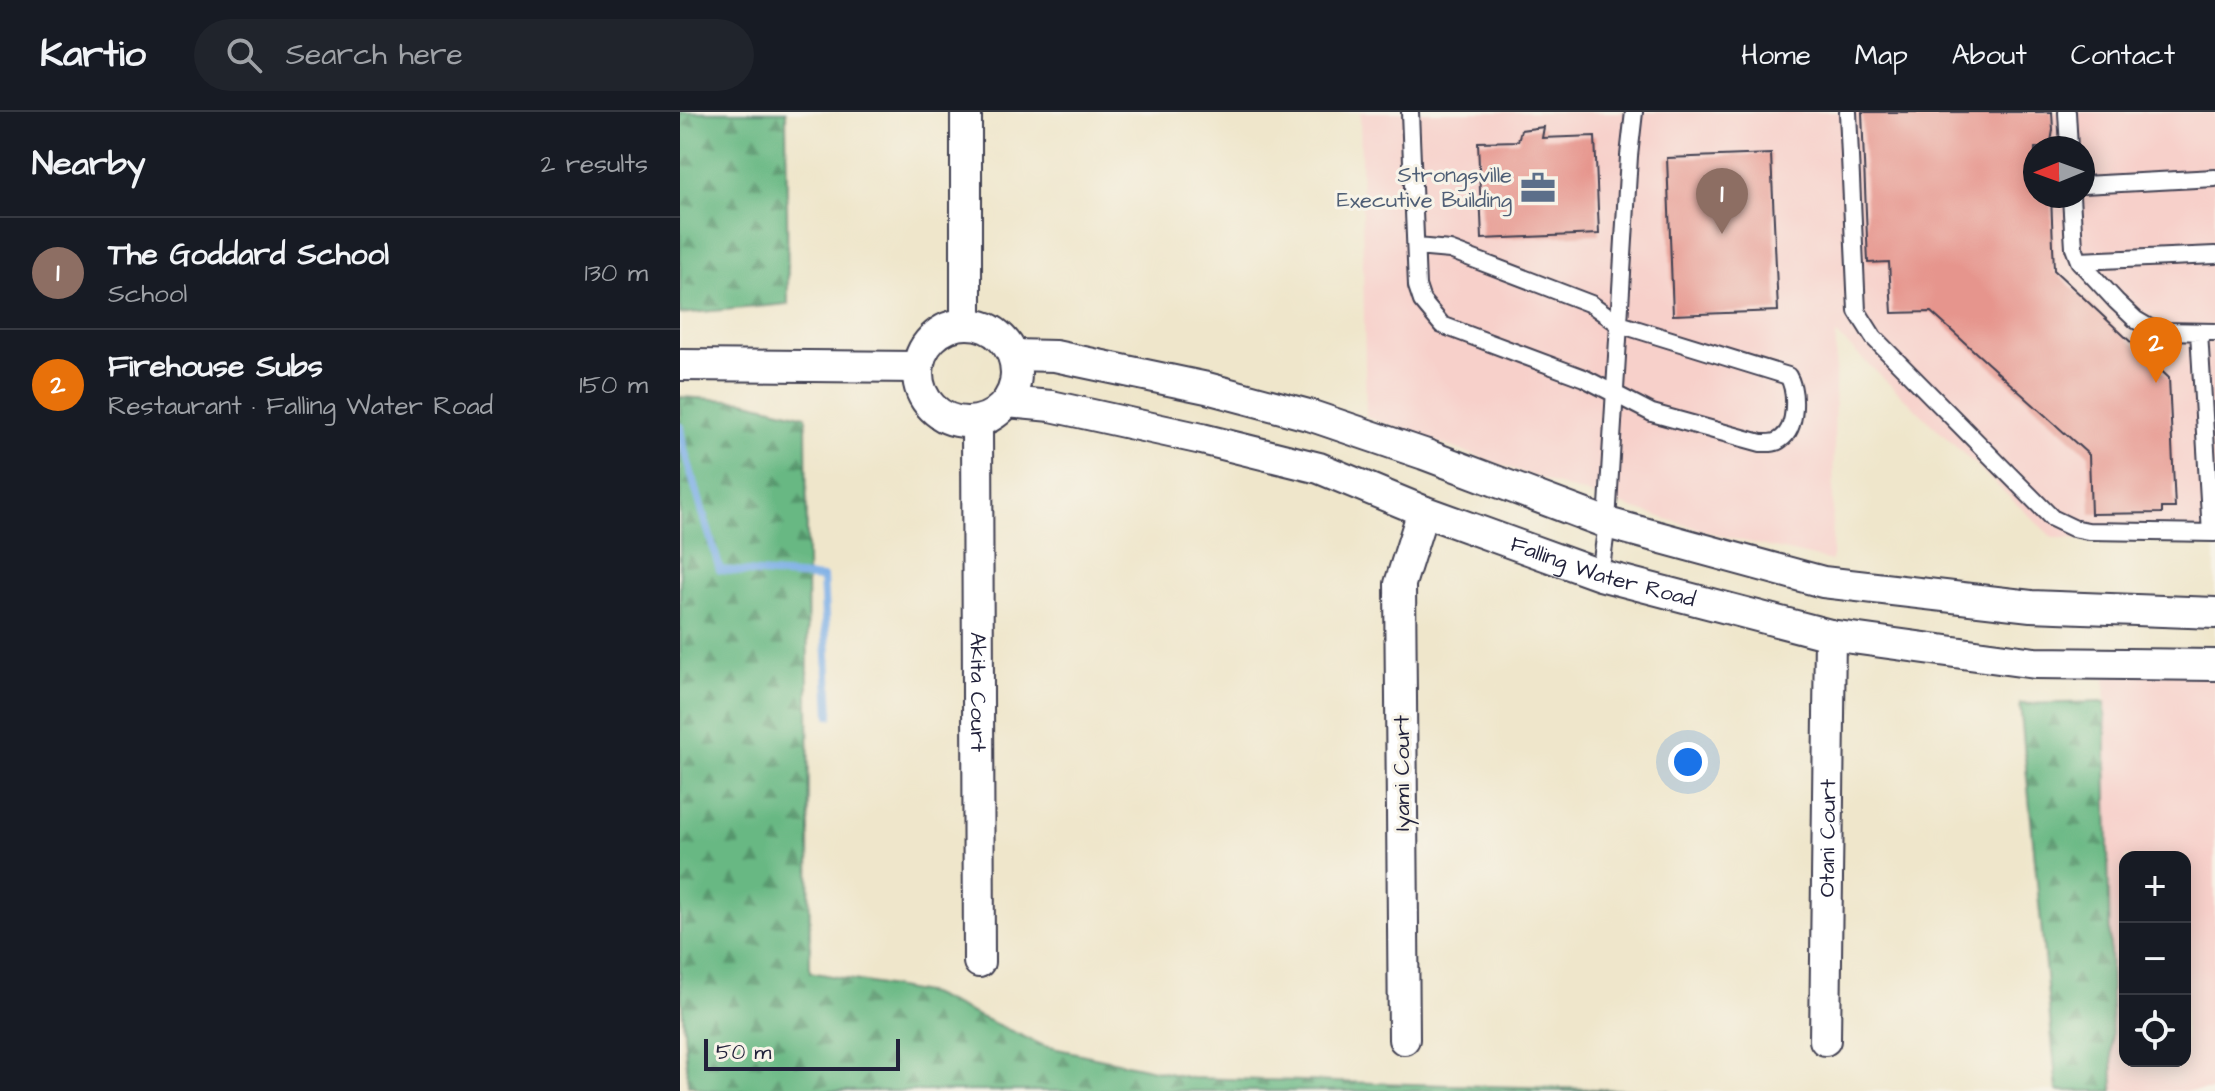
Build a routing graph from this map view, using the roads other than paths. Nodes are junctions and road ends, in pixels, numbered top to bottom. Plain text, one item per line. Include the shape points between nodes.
1 (966, 112) edge
2 (1410, 112) edge
3 (1634, 112) edge
4 (1848, 112) edge
5 (2067, 112) edge
6 (2068, 136) edge
7 (2215, 178) edge
8 (2095, 184) edge
9 (2072, 208) edge
10 (1416, 247) junction
11 (2215, 255) edge
12 (2079, 261) junction
13 (966, 324) junction
14 (1619, 324) junction
15 (2207, 332) edge
16 (1013, 355) junction
17 (680, 365) edge
18 (917, 367) junction
19 (1615, 396) junction
20 (1007, 402) junction
21 (977, 422) junction
22 (1423, 511) junction
23 (1607, 523) junction
24 (2213, 533) edge
25 (1600, 575) junction
26 (2215, 613) edge
27 (1830, 635) junction
28 (2215, 665) edge
29 (979, 962) dead end
30 (1404, 1039) dead end
31 (1825, 1040) dead end

1 - 13 street
2 - 10 lane
3 - 14 lane
4 - 24 lane via 1857,311 1874,338 2052,518 2088,531
5 - 6 lane
7 - 8 lane
9 - 12 lane
10 - 14 lane via 1450,250 1591,304
10 - 19 lane via 1417,286 1442,325 1584,378
11 - 12 lane
12 - 15 lane via 2136,320 2161,331
13 - 16 street via 992,330
13 - 18 street via 945,328 931,338
14 - 19 lane
14 - 19 lane via 1788,376 1791,426 1785,437 1761,443 1652,413
15 - 24 lane
16 - 20 street via 1014,388
16 - 23 street via 1055,356 1312,416
17 - 18 street
18 - 21 street via 924,399 934,411 949,420
19 - 23 lane
20 - 21 street
20 - 22 street, Falling Water Road via 1051,406 1319,468
21 - 29 street, Akita Court
22 - 25 street, Falling Water Road
22 - 30 street, Iyami Court via 1400,584
23 - 25 lane
23 - 26 street via 1823,582 2031,606
25 - 27 street, Falling Water Road
27 - 28 street, Falling Water Road via 2035,663
27 - 31 street, Otani Court

